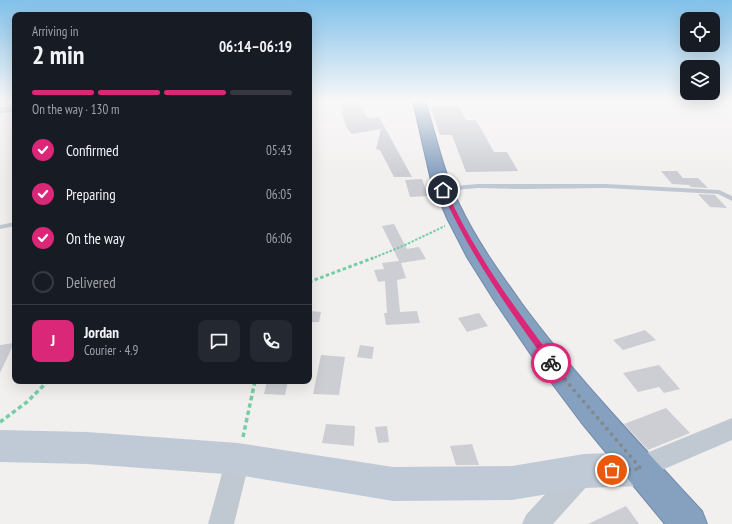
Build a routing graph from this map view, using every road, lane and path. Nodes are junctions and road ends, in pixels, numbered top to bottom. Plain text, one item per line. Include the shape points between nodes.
1 (426, 125) edge
2 (443, 190) junction
3 (732, 199) edge
4 (457, 220) junction
5 (12, 224) edge
6 (0, 226) edge
7 (312, 281) edge
8 (45, 384) edge
9 (254, 384) edge
10 (0, 422) edge
11 (732, 429) edge
12 (0, 446) edge
13 (238, 459) junction
14 (641, 469) junction
15 (584, 471) junction
16 (221, 524) edge
17 (535, 524) edge
18 (689, 524) edge

1 - 2 highway
2 - 3 lane via 478,186 606,186 718,192
2 - 4 highway
4 - 7 path via 405,246
4 - 14 highway via 480,262 524,326 562,377
5 - 6 lane
8 - 10 path via 27,402
9 - 13 path
11 - 14 street
12 - 13 street via 87,448
13 - 15 street via 393,484 512,483
13 - 16 street
14 - 15 street
14 - 18 highway
15 - 17 street

